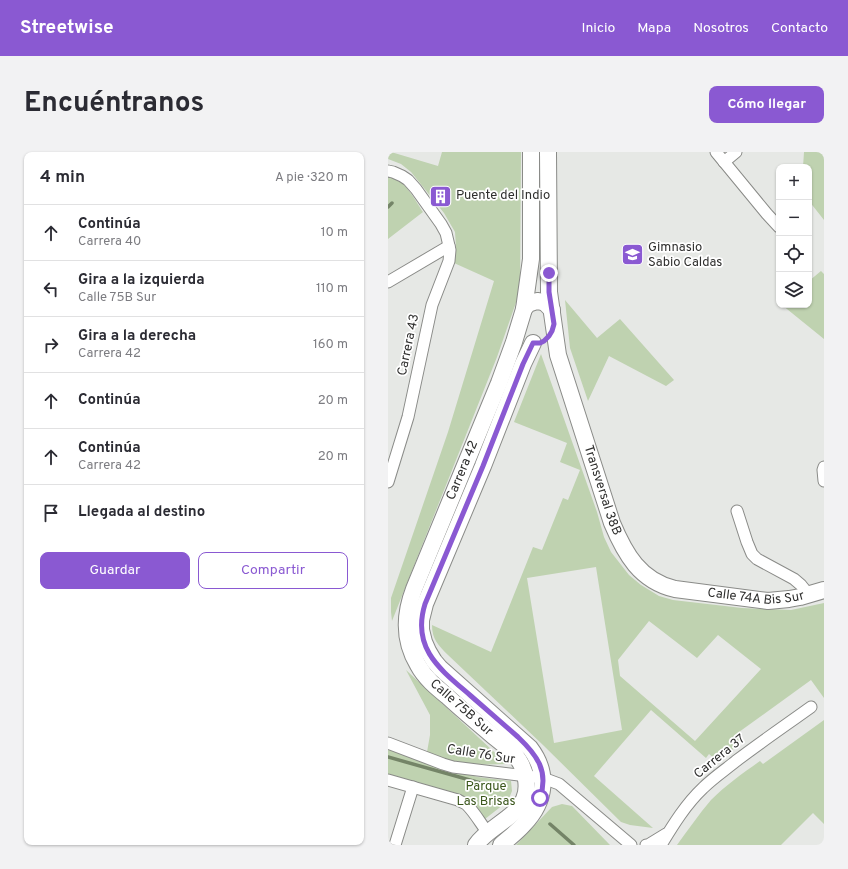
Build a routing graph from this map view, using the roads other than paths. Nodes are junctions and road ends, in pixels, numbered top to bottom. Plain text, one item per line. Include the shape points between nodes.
1 (531, 152) edge
2 (548, 152) edge
3 (716, 152) edge
4 (736, 152) edge
5 (724, 162) junction
6 (388, 171) edge
7 (776, 223) edge
8 (450, 246) junction
9 (388, 282) edge
10 (524, 309) junction
11 (553, 317) junction
12 (520, 326) junction
13 (536, 343) junction
14 (558, 355) junction
15 (824, 467) edge
16 (824, 481) edge
17 (388, 482) edge
18 (737, 510) dead end
19 (824, 590) edge
20 (687, 591) joint
21 (809, 595) junction
22 (414, 618) junction
23 (811, 707) dead end
24 (388, 743) edge
25 (525, 776) junction
26 (543, 778) junction
27 (388, 780) edge
28 (413, 787) junction
29 (488, 833) junction
30 (668, 833) junction
31 (395, 845) edge
32 (476, 845) edge
33 (501, 845) edge
34 (631, 845) edge
35 (646, 845) edge
36 (661, 845) edge

1 - 10 street via 531,260
2 - 11 street via 549,284
3 - 5 street
4 - 5 street
5 - 7 street
6 - 8 street via 408,180 441,224
8 - 9 street
8 - 17 street, Carrera 43 via 449,261 432,305 408,417
10 - 11 street via 528,304 543,302
10 - 12 street
11 - 13 street via 549,336 544,341
11 - 14 street, Transversal 38B
12 - 13 street via 524,337
12 - 22 street, Carrera 42 via 410,599
13 - 14 street
13 - 22 street, Carrera 42 via 523,364 425,604
14 - 20 street, Transversal 38B via 612,523 623,547 637,566 655,582 664,587
15 - 16 street
18 - 21 street via 752,554 800,584
19 - 21 street, Calle 74A Bis Sur
20 - 21 street, Calle 74A Bis Sur via 768,601
22 - 25 street, Calle 75B Sur via 407,634 418,665 425,676 512,753 521,764
22 - 26 street, Calle 75B Sur via 428,651 440,668 530,748 538,760
23 - 30 street, Carrera 37 via 714,778 691,801
24 - 25 street, Calle 76 Sur via 453,767
25 - 26 street
25 - 29 street via 526,792 520,806
26 - 33 street via 540,798 532,815
26 - 34 street via 559,784
27 - 28 street
28 - 29 street via 458,800 466,805
28 - 31 street
29 - 32 street
30 - 35 street
30 - 36 street, Carrera 37

